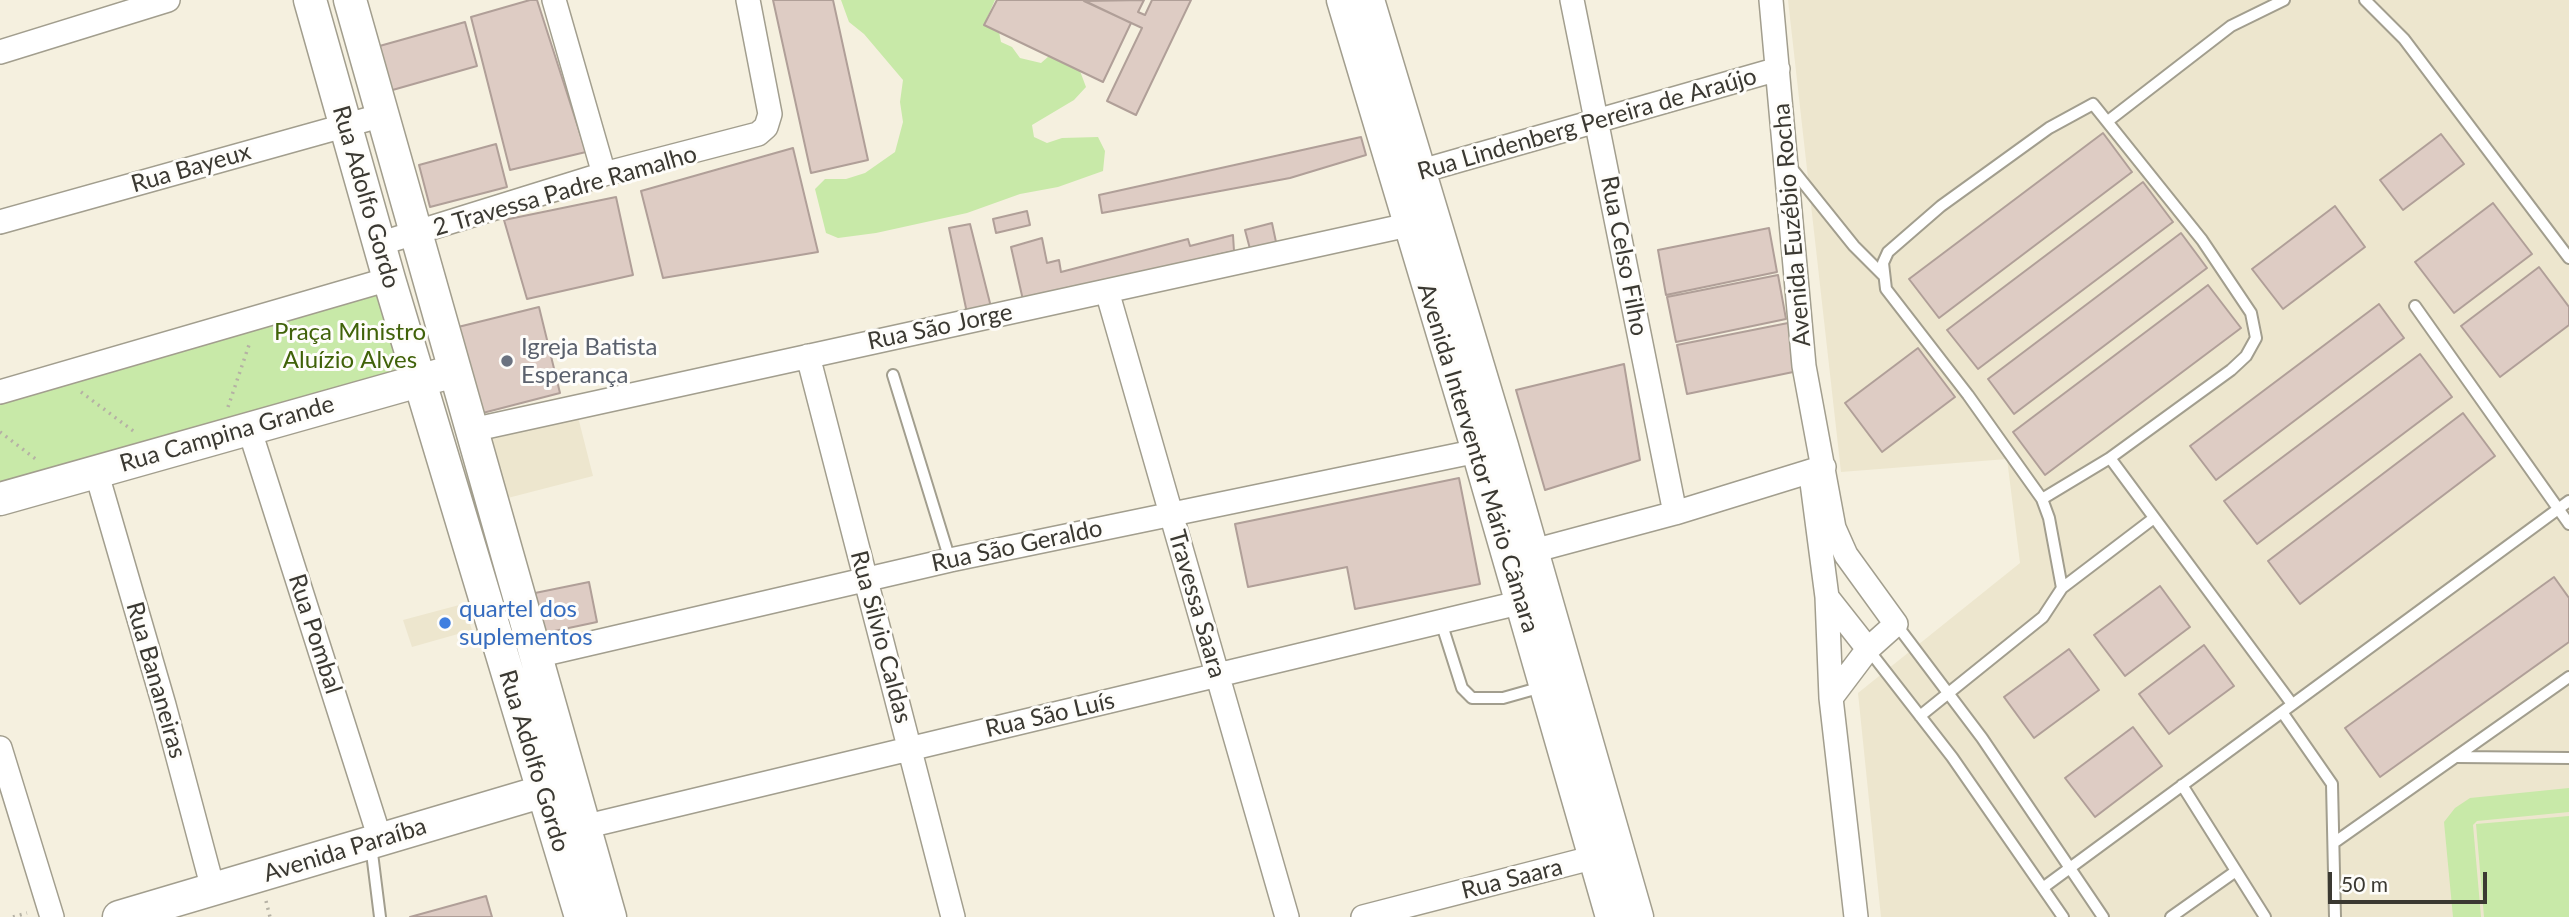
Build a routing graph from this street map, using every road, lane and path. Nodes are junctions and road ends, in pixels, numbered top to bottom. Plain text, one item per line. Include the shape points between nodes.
1 (168, 0) edge
2 (310, 0) edge
3 (350, 0) edge
4 (554, 0) edge
5 (748, 0) edge
6 (1343, 0) edge
7 (1368, 0) edge
8 (1572, 0) edge
9 (1771, 0) edge
10 (2284, 0) edge
11 (2365, 0) edge
12 (0, 51) edge
13 (1778, 69) junction
14 (383, 115) junction
15 (2108, 121) junction
16 (1598, 122) junction
17 (344, 124) junction
18 (1786, 161) junction
19 (604, 174) junction
20 (1408, 175) junction
21 (0, 222) edge
22 (1408, 225) junction
23 (416, 234) junction
24 (379, 244) junction
25 (2569, 258) edge
26 (1883, 275) junction
27 (389, 279) junction
28 (1107, 291) junction
29 (2415, 306) dead end
30 (238, 342) dead end
31 (808, 356) junction
32 (455, 371) junction
33 (893, 375) dead end
34 (420, 380) junction
35 (76, 389) dead end
36 (0, 392) edge
37 (237, 422) junction
38 (472, 430) junction
39 (0, 432) edge
40 (144, 439) dead end
41 (1490, 449) junction
42 (2109, 457) junction
43 (46, 468) dead end
44 (1817, 469) junction
45 (96, 471) junction
46 (0, 499) edge
47 (2042, 499) junction
48 (2569, 501) edge
49 (2558, 509) junction
50 (1171, 512) junction
51 (1675, 513) junction
52 (2154, 518) junction
53 (2569, 524) edge
54 (1520, 555) junction
55 (950, 560) junction
56 (866, 580) junction
57 (2062, 588) junction
58 (1828, 597) junction
59 (1533, 600) junction
60 (1441, 622) junction
61 (1896, 624) junction
62 (1868, 649) junction
63 (536, 656) junction
64 (1217, 675) junction
65 (2569, 677) edge
66 (1557, 683) junction
67 (1949, 694) junction
68 (1831, 698) junction
69 (2292, 704) junction
70 (2282, 712) junction
71 (1920, 716) junction
72 (0, 748) edge
73 (909, 748) junction
74 (2458, 757) junction
75 (2569, 758) edge
76 (2182, 785) junction
77 (557, 787) junction
78 (570, 830) junction
79 (375, 841) junction
80 (2335, 842) junction
81 (1608, 854) junction
82 (2067, 867) junction
83 (2236, 871) junction
84 (2044, 887) junction
85 (212, 889) junction
86 (51, 917) edge
87 (119, 917) edge
88 (380, 917) edge
89 (581, 917) edge
90 (610, 917) edge
91 (953, 917) edge
92 (1287, 917) edge
93 (1363, 917) edge
94 (1612, 917) edge
95 (1637, 917) edge
96 (1856, 917) edge
97 (2063, 917) edge
98 (2103, 917) edge
99 (2171, 917) edge
100 (2265, 917) edge
101 (2336, 917) edge

1 - 12 street
2 - 17 main road, Rua Adolfo Gordo
3 - 14 main road, Rua Adolfo Gordo
4 - 19 street
5 - 19 street, 2 Travessa Padre Ramalho via 770,114 766,127 751,138
6 - 20 main road, Avenida Interventor Mário Câmara
7 - 20 main road, Avenida Interventor Mário Câmara
8 - 16 street, Rua Celso Filho
9 - 13 street, Avenida Euzébio Rocha
10 - 15 lane via 2231,26
11 - 25 lane via 2404,39
13 - 16 street, Rua Lindenberg Pereira de Araújo
13 - 18 street, Avenida Euzébio Rocha
14 - 17 street, Rua Bayeux
14 - 23 main road, Rua Adolfo Gordo
15 - 26 lane via 2093,104 2015,151 1888,251
15 - 42 lane via 2202,240 2251,313 2256,331 2253,348 2231,370
16 - 20 street, Rua Lindenberg Pereira de Araújo
16 - 51 street, Rua Celso Filho
17 - 21 street, Rua Bayeux
17 - 24 main road, Rua Adolfo Gordo
18 - 26 lane
18 - 44 street, Avenida Euzébio Rocha
19 - 23 street, 2 Travessa Padre Ramalho
20 - 22 main road, Avenida Interventor Mário Câmara
20 - 41 main road, Avenida Interventor Mário Câmara
22 - 28 street, Rua São Jorge
22 - 41 main road, Avenida Interventor Mário Câmara
23 - 24 street, 2 Travessa Padre Ramalho
23 - 32 main road, Rua Adolfo Gordo
24 - 27 main road, Rua Adolfo Gordo
26 - 47 lane via 1886,289
27 - 34 main road, Rua Adolfo Gordo
27 - 36 street
28 - 31 street, Rua São Jorge
28 - 50 street, Travessa Saara
29 - 49 lane
30 - 37 path via 251,338
31 - 38 street, Rua São Jorge
31 - 56 street, Rua Silvio Caldas
32 - 34 main road, Rua Campina Grande
32 - 38 main road, Rua Adolfo Gordo
33 - 55 lane
34 - 37 main road, Rua Campina Grande
34 - 77 main road, Rua Adolfo Gordo
35 - 40 path
37 - 45 main road, Rua Campina Grande
37 - 79 street, Rua Pombal
38 - 63 main road, Rua Adolfo Gordo
39 - 43 path
41 - 50 street, Rua São Geraldo
41 - 54 main road, Avenida Interventor Mário Câmara
42 - 47 lane
42 - 52 lane
44 - 51 street
44 - 58 street, Avenida Euzébio Rocha
44 - 61 street, Avenida Euzébio Rocha via 1839,541
45 - 46 main road, Rua Campina Grande
45 - 85 street, Rua Bananeiras
47 - 57 lane
48 - 49 lane
49 - 53 lane
49 - 69 lane
50 - 55 street, Rua São Geraldo
50 - 64 street, Travessa Saara
51 - 54 street
52 - 57 lane
52 - 69 lane
54 - 59 main road, Avenida Interventor Mário Câmara
55 - 56 street, Rua São Geraldo
56 - 63 street, Rua São Geraldo
56 - 73 street, Rua Silvio Caldas
57 - 67 lane via 2043,617
58 - 62 street
58 - 68 street, Avenida Euzébio Rocha
59 - 60 street, Rua São Luís
59 - 66 main road, Avenida Interventor Mário Câmara
60 - 64 street, Rua São Luís
60 - 66 lane via 1462,688 1472,698 1503,698
61 - 62 street
61 - 67 lane
62 - 68 street
62 - 71 lane
63 - 77 main road, Rua Adolfo Gordo
64 - 73 street, Rua São Luís
64 - 92 street, Travessa Saara
65 - 74 lane
66 - 81 main road, Avenida Interventor Mário Câmara
67 - 71 lane
67 - 82 lane
68 - 96 street, Avenida Euzébio Rocha
69 - 70 lane
70 - 76 lane
70 - 80 lane via 2332,784
71 - 84 lane
72 - 86 street
73 - 78 street, Rua São Luís
73 - 91 street, Rua Silvio Caldas
74 - 75 lane
74 - 80 lane
76 - 82 lane
76 - 83 lane
77 - 78 main road, Rua Adolfo Gordo
77 - 79 main road, Avenida Paraíba
78 - 89 main road, Rua Adolfo Gordo
78 - 90 main road, Rua Adolfo Gordo
79 - 85 main road, Avenida Paraíba
79 - 88 lane
80 - 101 lane
81 - 93 street, Rua Saara
81 - 94 main road, Avenida Interventor Mário Câmara
81 - 95 main road, Avenida Interventor Mário Câmara
82 - 84 lane
82 - 98 lane
83 - 99 lane
83 - 100 lane
84 - 97 lane
85 - 87 main road, Avenida Paraíba

